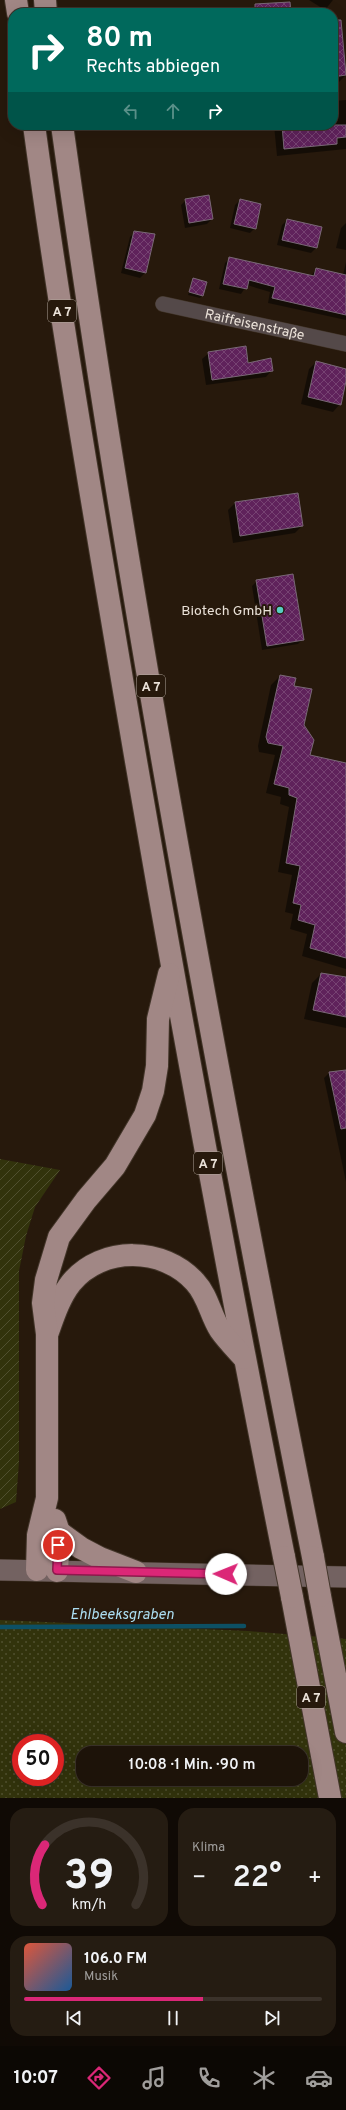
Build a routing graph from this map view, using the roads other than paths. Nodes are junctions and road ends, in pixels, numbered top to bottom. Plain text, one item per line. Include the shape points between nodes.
1 (35, 130) edge
2 (63, 130) edge
3 (163, 304) dead end
4 (346, 344) edge
5 (171, 967) junction
6 (47, 1334) junction
7 (245, 1359) junction
8 (47, 1498) junction
9 (59, 1532) junction
10 (0, 1570) edge
11 (47, 1570) junction
12 (136, 1572) junction
13 (346, 1576) edge
14 (346, 1732) edge
15 (330, 1798) edge

1 - 5 highway, A 7 via 91,497
2 - 14 highway, A 7, bridge via 114,469 175,833 251,1245
3 - 4 street, Raiffeisenstraße
5 - 6 highway via 158,1019 157,1066 153,1091 145,1115 115,1166 86,1200 60,1237 46,1280 43,1304
5 - 7 highway, A 7
6 - 7 highway via 60,1301 81,1273 105,1259 128,1255 147,1256 167,1261 196,1282 206,1297 220,1330
6 - 8 highway
7 - 15 highway, A 7, bridge
8 - 9 highway
8 - 11 highway via 38,1535
9 - 11 highway
9 - 12 highway via 100,1558
10 - 11 main road
11 - 12 main road
12 - 13 main road

